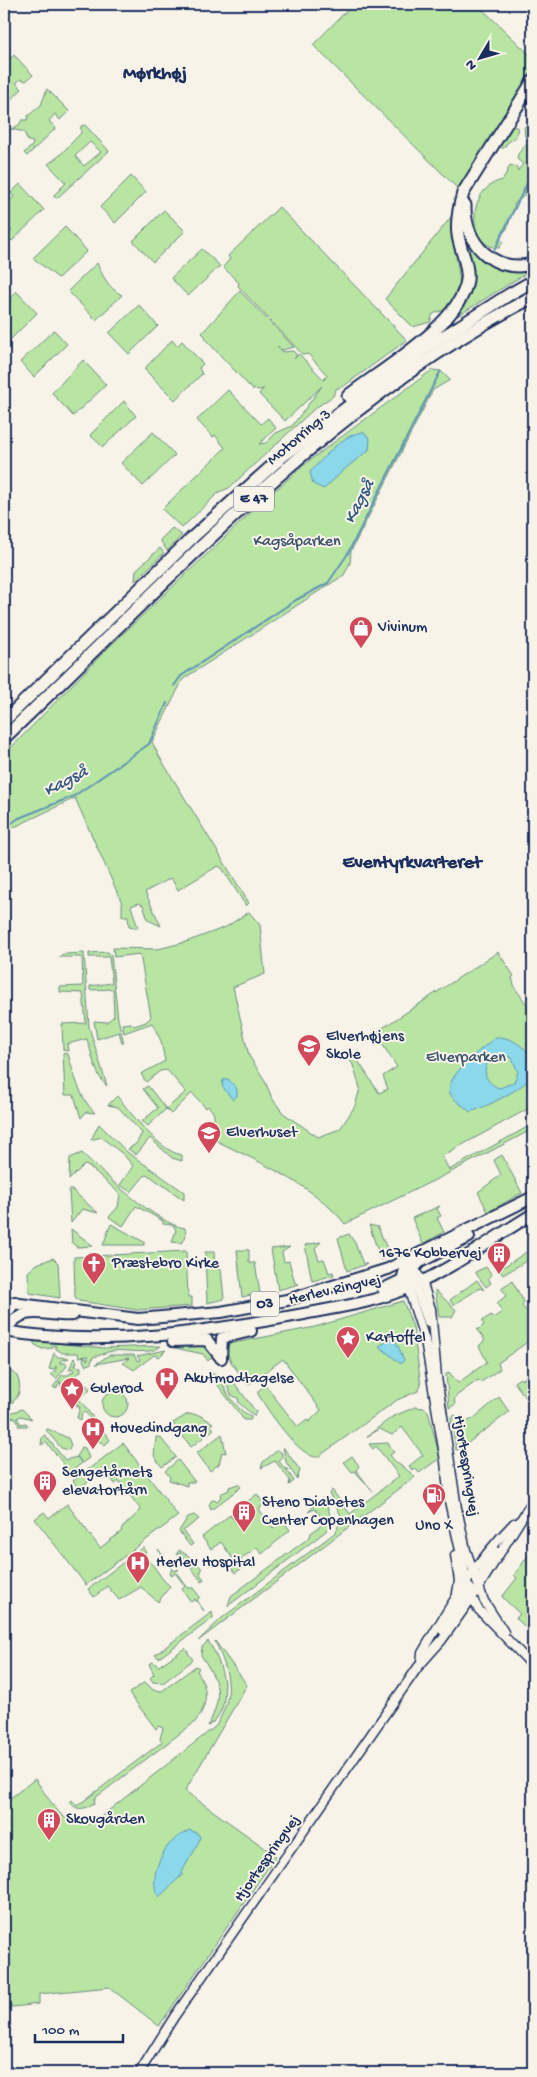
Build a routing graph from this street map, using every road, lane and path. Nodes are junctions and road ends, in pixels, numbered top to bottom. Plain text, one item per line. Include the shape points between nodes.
1 (533, 81) edge
2 (470, 184) junction
3 (533, 264) edge
4 (533, 281) edge
5 (533, 297) edge
6 (283, 456) junction
7 (57, 688) junction
8 (4, 721) edge
9 (4, 738) edge
10 (4, 748) edge
11 (533, 1197) edge
12 (533, 1214) edge
13 (409, 1274) junction
14 (4, 1302) edge
15 (15, 1302) junction
16 (93, 1314) junction
17 (302, 1314) junction
18 (4, 1317) edge
19 (4, 1331) edge
20 (102, 1337) junction
21 (533, 1500) edge
22 (449, 1501) junction
23 (524, 1513) junction
24 (507, 1530) junction
25 (473, 1572) junction
26 (473, 1590) junction
27 (455, 1600) junction
28 (509, 1640) junction
29 (421, 1662) junction
30 (533, 1666) edge
31 (139, 2073) edge

1 - 2 highway
2 - 3 highway via 465,214 473,241 493,260 506,265 522,267
2 - 6 highway via 458,209 458,234 467,279 457,306 425,338 314,423
4 - 6 highway, Motorring 3 / E 47 via 424,350
5 - 7 highway, Motorring 3 / E 47 via 436,355 313,446 202,545
6 - 8 highway, Motorring 3 / E 47 via 194,536
7 - 9 highway, Motorring 3 / E 47
7 - 10 highway
11 - 13 main road, Herlev Ringvej / O3 via 493,1218
12 - 13 main road, Herlev Ringvej / O3 via 470,1255
13 - 16 main road, Herlev Ringvej / O3 via 388,1269 287,1300 221,1312 138,1319
13 - 17 main road, Herlev Ringvej / O3 via 349,1306
13 - 22 street, Hjortespringvej via 425,1340
13 - 25 street, Hjortespringvej via 428,1317 457,1508
14 - 15 main road, Herlev Ringvej / O3
15 - 16 main road, Herlev Ringvej / O3
15 - 18 main road
16 - 19 main road via 61,1316 28,1312 16,1317
17 - 20 main road, Herlev Ringvej / O3 via 176,1335
17 - 20 main road via 267,1327 223,1337 221,1358 203,1339 121,1342
19 - 20 main road, Herlev Ringvej / O3
21 - 23 street
22 - 26 street, Hjortespringvej
22 - 27 street via 459,1582
23 - 24 street
23 - 26 street
24 - 25 street
24 - 26 street
25 - 26 street
26 - 27 street, Hjortespringvej
26 - 28 street
26 - 28 street, Hjortespringvej
26 - 29 street, Hjortespringvej
27 - 29 street, Hjortespringvej via 422,1654
28 - 30 street
29 - 31 street, Hjortespringvej

